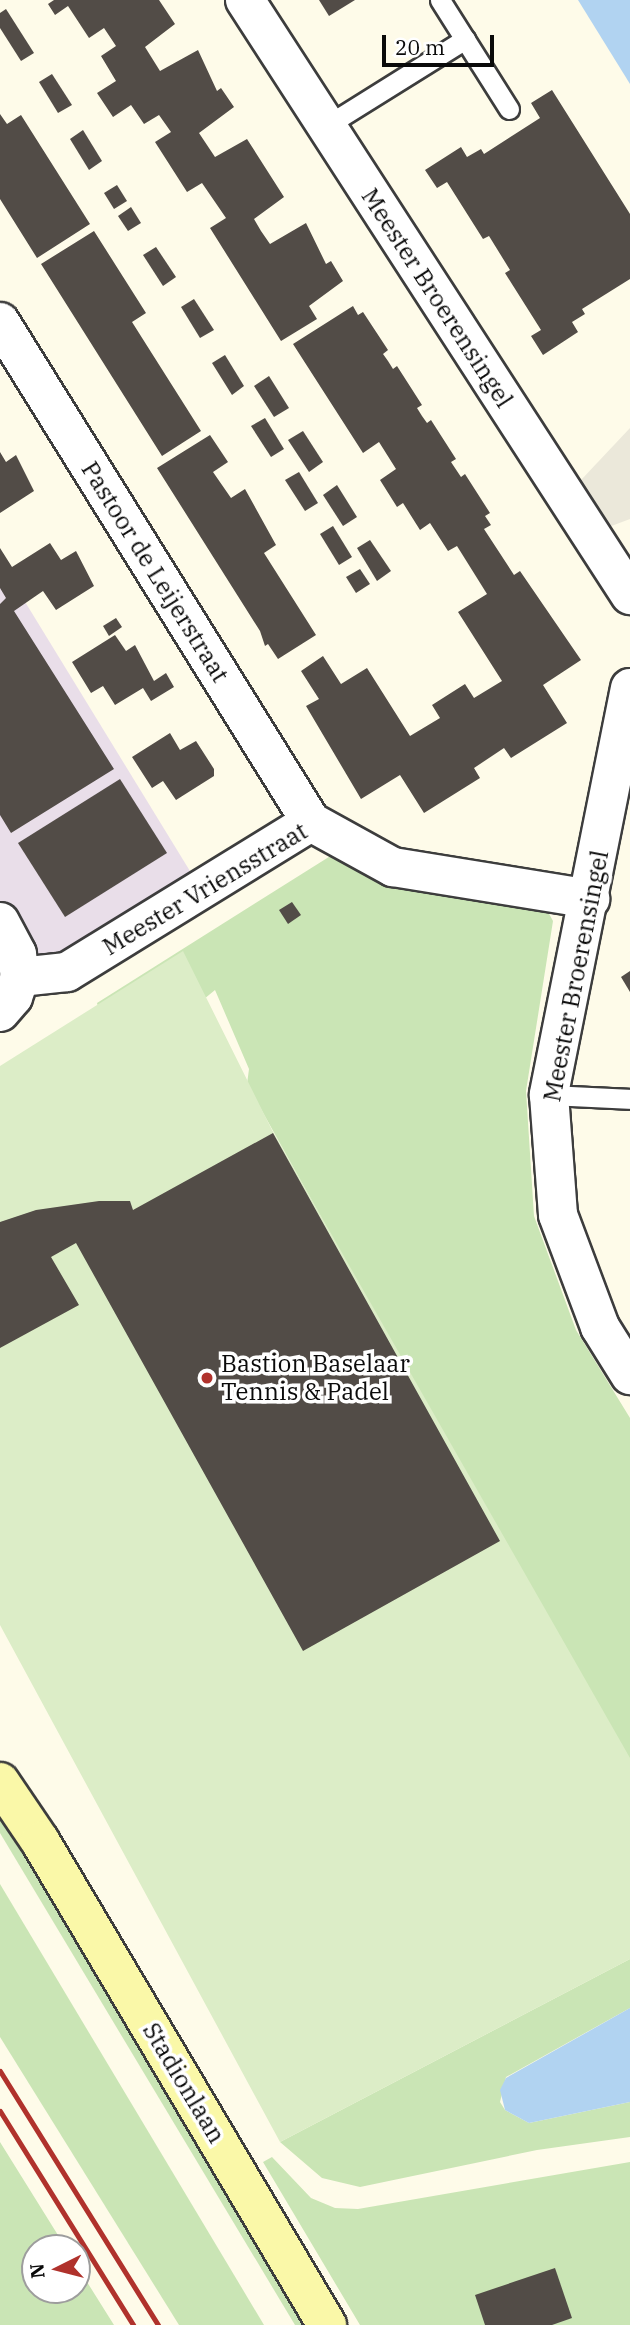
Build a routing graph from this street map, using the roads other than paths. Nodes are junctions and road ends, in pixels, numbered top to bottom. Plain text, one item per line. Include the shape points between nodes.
1 (245, 0) edge
2 (440, 0) edge
3 (465, 39) junction
4 (509, 109) dead end
5 (326, 125) junction
6 (0, 322) edge
7 (630, 595) edge
8 (630, 688) edge
9 (311, 822) junction
10 (590, 899) junction
11 (0, 922) edge
12 (20, 977) junction
13 (0, 1012) edge
14 (550, 1096) junction
15 (630, 1099) edge
16 (630, 1375) edge
17 (0, 1757) edge
18 (0, 1782) edge
19 (40, 1841) junction
20 (327, 2325) edge

1 - 5 street, Meester Broerensingel
2 - 3 lane
3 - 4 lane
3 - 5 lane
5 - 7 street, Meester Broerensingel
6 - 9 street, Pastoor de Leijerstraat
8 - 10 street, Meester Broerensingel
9 - 10 street, Meester Vriensstraat via 393,867
9 - 12 street, Meester Vriensstraat via 67,972
10 - 14 street, Meester Broerensingel
11 - 12 street via 16,954
12 - 13 street via 13,997
14 - 15 lane
14 - 16 street, Meester Broerensingel via 558,1215 600,1327
17 - 19 main road, Stadionlaan
18 - 19 main road, Stadionlaan
19 - 20 main road, Stadionlaan

